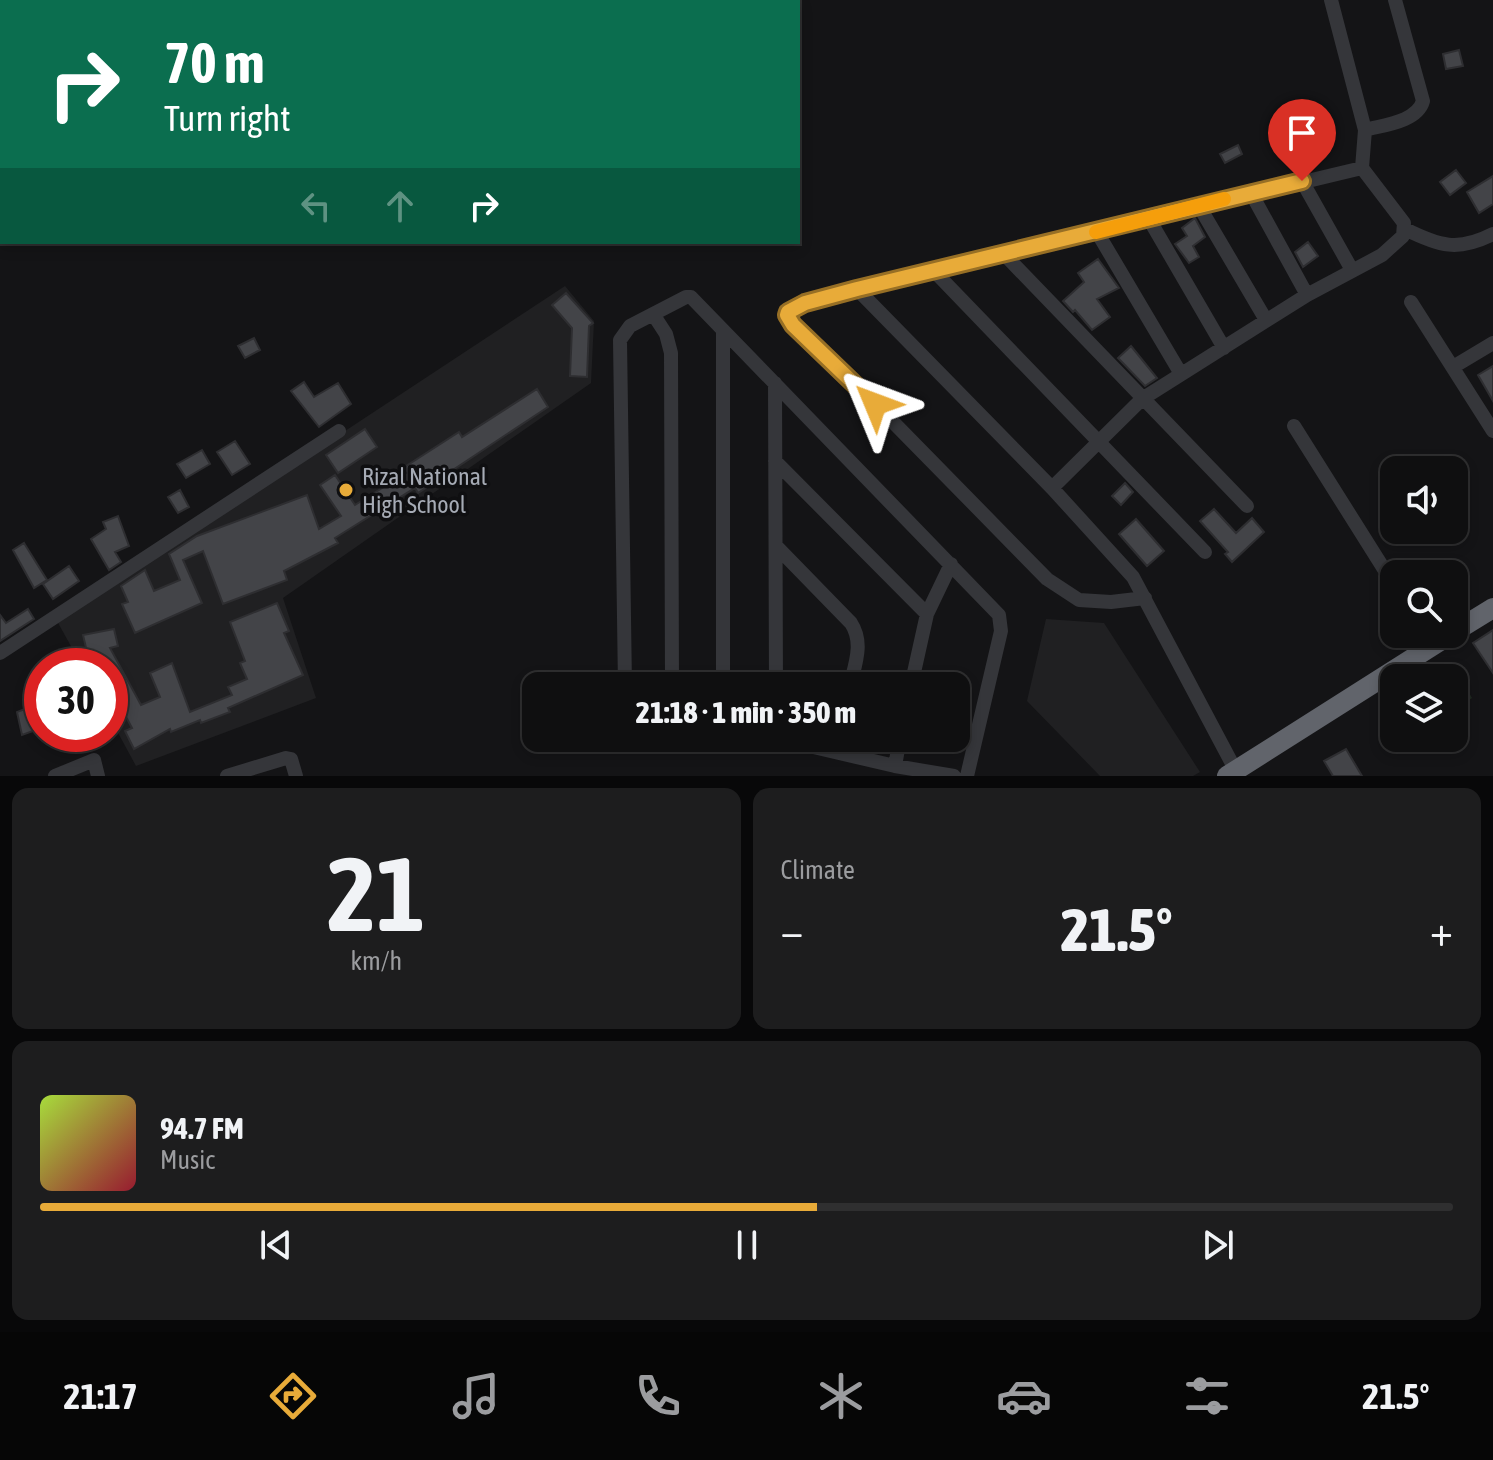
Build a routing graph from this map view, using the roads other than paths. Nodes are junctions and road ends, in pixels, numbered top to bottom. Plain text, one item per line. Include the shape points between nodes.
1 (1331, 0) edge
2 (1395, 0) edge
3 (1365, 130) junction
4 (1362, 168) junction
5 (1302, 181) junction
6 (1251, 193) junction
7 (1199, 206) junction
8 (1149, 219) junction
9 (1405, 229) junction
10 (1097, 232) junction
11 (1493, 234) edge
12 (1003, 253) junction
13 (1352, 270) junction
14 (935, 272) junction
15 (857, 289) junction
16 (1307, 295) junction
17 (1411, 302) dead end
18 (653, 314) junction
19 (1266, 320) junction
20 (723, 332) junction
21 (1493, 343) edge
22 (1224, 348) junction
23 (1453, 367) junction
24 (1181, 374) junction
25 (775, 383) junction
26 (1142, 399) junction
27 (1294, 426) dead end
28 (339, 431) dead end
29 (1493, 431) edge
30 (1099, 441) junction
31 (775, 461) junction
32 (1052, 488) junction
33 (1247, 506) dead end
34 (776, 546) junction
35 (1205, 552) dead end
36 (1380, 563) edge
37 (951, 564) junction
38 (1145, 598) junction
39 (927, 614) junction
40 (1491, 615) edge
41 (1468, 625) edge
42 (1424, 648) edge
43 (0, 653) edge
44 (625, 672) edge
45 (672, 672) edge
46 (723, 672) edge
47 (776, 672) edge
48 (853, 672) edge
49 (914, 672) edge
50 (835, 752) edge
51 (898, 752) edge
52 (895, 766) junction
53 (1231, 773) edge
54 (55, 776) edge
55 (98, 776) edge
56 (227, 776) edge
57 (296, 776) edge
58 (954, 776) edge
59 (967, 776) edge

1 - 3 street
2 - 3 street via 1423,101 1412,116
3 - 4 street
4 - 5 street
4 - 9 street
5 - 6 street
5 - 13 street
6 - 7 street
6 - 16 street
7 - 8 street
7 - 19 street
8 - 10 street
8 - 22 street
9 - 11 street via 1448,246 1464,246
9 - 13 street via 1393,247
10 - 12 street
10 - 24 street
12 - 14 street
12 - 26 street
13 - 16 street
14 - 15 street
14 - 30 street
15 - 32 street
15 - 38 street via 805,303 787,315 1047,579 1079,600
16 - 19 street
17 - 23 street
18 - 20 street via 691,297
18 - 44 street via 630,326 620,340
18 - 45 street via 671,353
19 - 22 street
20 - 25 street
20 - 46 street
21 - 23 street
22 - 24 street
23 - 29 street
24 - 26 street
25 - 31 street
25 - 37 street
26 - 30 street
26 - 33 street
27 - 36 street
28 - 43 street
30 - 32 street
30 - 35 street
31 - 34 street
31 - 39 street
32 - 38 street via 1124,566
34 - 47 street
34 - 48 street via 857,632
37 - 39 street
37 - 59 street via 996,610 1002,624
38 - 53 street
39 - 49 street
40 - 41 highway
42 - 53 highway
50 - 52 street
51 - 52 street
52 - 58 street
54 - 55 street via 94,760
56 - 57 street via 286,758

